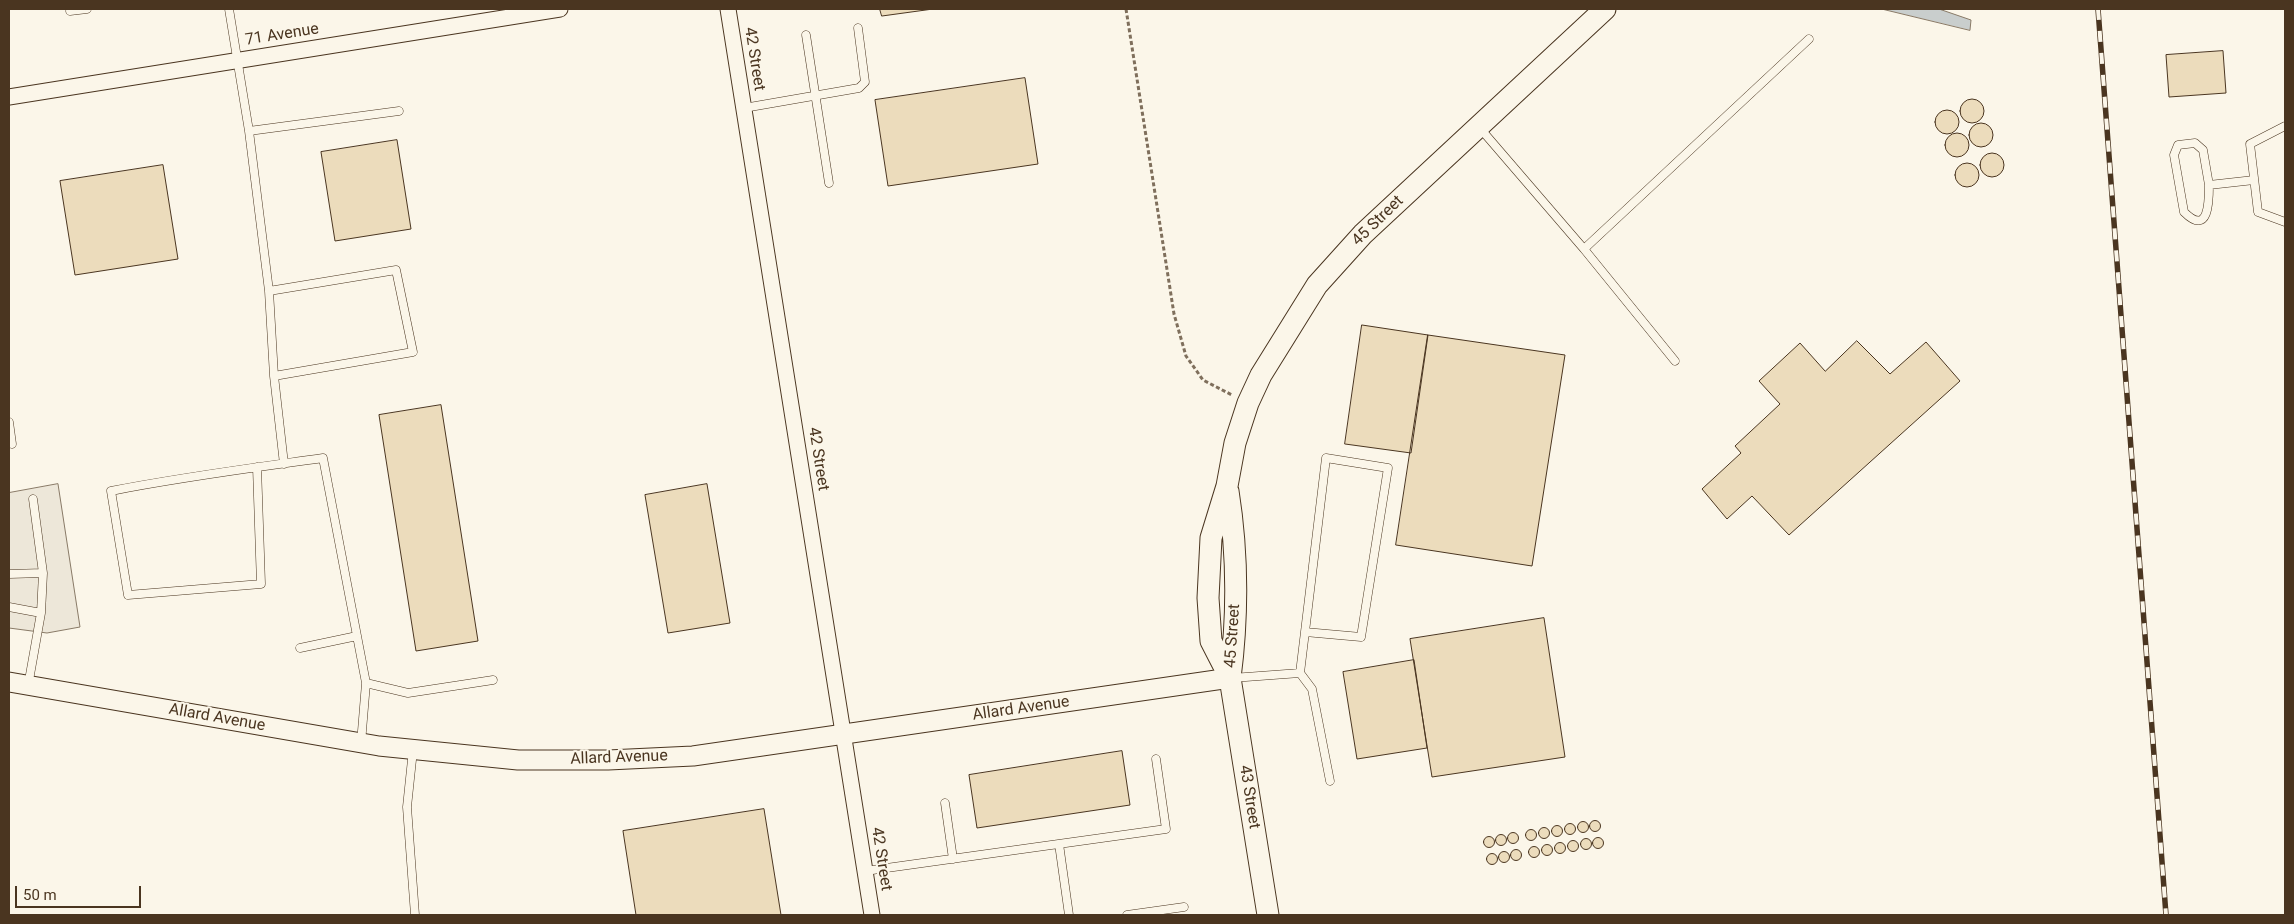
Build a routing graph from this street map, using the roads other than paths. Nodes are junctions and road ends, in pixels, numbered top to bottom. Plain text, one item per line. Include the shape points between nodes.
1 (87, 9) edge
2 (229, 9) edge
3 (560, 9) edge
4 (728, 9) edge
5 (1605, 9) edge
6 (70, 11) dead end
7 (858, 28) dead end
8 (806, 35) dead end
9 (1809, 39) dead end
10 (236, 60) junction
11 (9, 96) edge
12 (816, 96) junction
13 (744, 108) junction
14 (400, 111) dead end
15 (2285, 126) edge
16 (1478, 127) junction
17 (249, 132) junction
18 (2254, 180) junction
19 (829, 183) dead end
20 (2209, 185) junction
21 (2285, 222) edge
22 (1584, 248) junction
23 (269, 291) junction
24 (1675, 361) dead end
25 (274, 376) junction
26 (9, 422) edge
27 (12, 444) dead end
28 (284, 464) junction
29 (257, 468) junction
30 (33, 499) dead end
31 (43, 573) junction
32 (9, 574) edge
33 (9, 606) edge
34 (41, 613) junction
35 (1305, 632) junction
36 (357, 636) junction
37 (300, 648) dead end
38 (1300, 672) junction
39 (1230, 678) junction
40 (493, 680) dead end
41 (9, 682) edge
42 (366, 684) junction
43 (28, 686) junction
44 (844, 735) junction
45 (361, 743) junction
46 (413, 750) junction
47 (1156, 759) dead end
48 (1330, 781) dead end
49 (945, 803) dead end
50 (1059, 844) junction
51 (953, 859) junction
52 (865, 871) junction
53 (1184, 907) dead end
54 (415, 915) edge
55 (872, 915) edge
56 (1069, 915) edge
57 (1127, 915) edge
58 (1268, 915) edge

1 - 6 lane
2 - 10 lane
3 - 10 street, 71 Avenue
4 - 13 street, 42 Street
5 - 16 main road, 45 Street
7 - 12 lane via 865,82 859,88
8 - 12 lane
9 - 22 lane
10 - 11 street, 71 Avenue
10 - 17 lane
12 - 13 lane
12 - 19 lane
13 - 44 street, 42 Street
14 - 17 lane
15 - 18 lane via 2250,144
16 - 22 lane
16 - 39 main road, 45 Street via 1363,234 1317,285 1266,367 1248,403 1211,538 1208,598 1211,640
17 - 23 lane
18 - 20 lane
18 - 21 lane via 2258,212
20 - 20 lane via 2209,212 2196,220 2190,218 2184,212 2174,155 2178,145 2195,144 2203,150
22 - 24 lane
23 - 25 lane
23 - 25 lane via 396,270 413,352
25 - 28 lane
26 - 27 lane
28 - 29 lane
28 - 36 lane via 323,458
29 - 29 lane via 111,491 128,595 261,584
30 - 31 lane
31 - 32 lane
31 - 34 lane
33 - 34 lane
34 - 43 lane
35 - 35 lane via 1326,458 1388,468 1361,637
35 - 38 lane
36 - 37 lane
36 - 42 lane
38 - 39 lane
38 - 48 lane via 1312,689
39 - 44 street, Allard Avenue
39 - 58 main road, 43 Street
40 - 42 lane via 408,693
41 - 43 street, Allard Avenue
42 - 45 lane
43 - 45 street, Allard Avenue
44 - 46 street, Allard Avenue via 692,756 608,760 518,760
44 - 52 street, 42 Street
45 - 46 street, Allard Avenue
46 - 54 lane via 407,807
47 - 50 lane via 1166,830
49 - 51 lane
50 - 51 lane
50 - 56 lane
51 - 52 lane
52 - 55 street, 42 Street
53 - 57 lane

